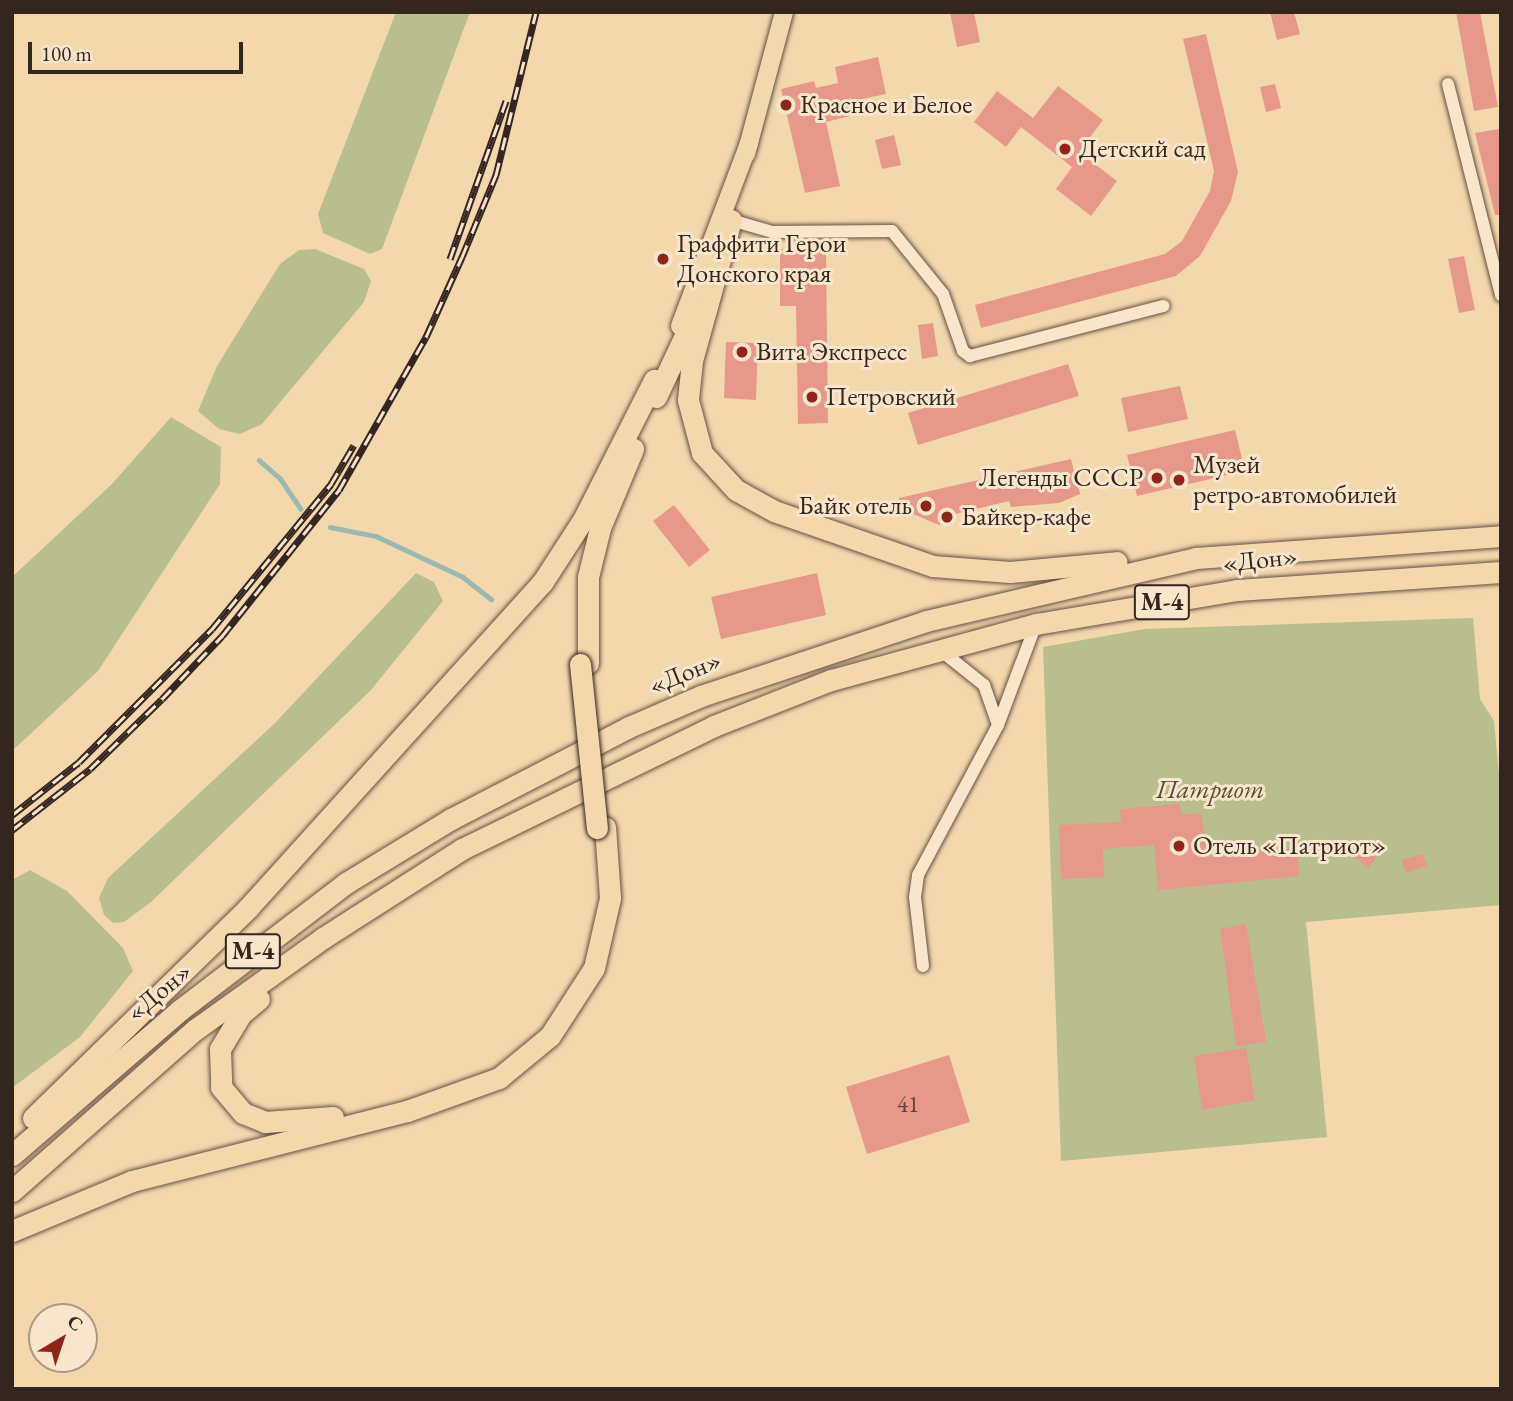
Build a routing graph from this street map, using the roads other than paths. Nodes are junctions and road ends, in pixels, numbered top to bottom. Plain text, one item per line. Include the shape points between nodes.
1 (784, 12) edge
2 (1448, 84) dead end
3 (726, 219) junction
4 (1501, 295) edge
5 (1164, 306) dead end
6 (654, 380) junction
7 (1501, 536) edge
8 (1196, 558) junction
9 (1501, 572) edge
10 (1036, 624) junction
11 (938, 649) junction
12 (584, 663) junction
13 (998, 725) junction
14 (601, 828) junction
15 (323, 938) junction
16 (923, 966) dead end
17 (12, 1139) edge
18 (12, 1155) edge
19 (12, 1191) edge
20 (12, 1231) edge

1 - 3 main road
2 - 4 street
3 - 5 street via 772,232 892,231 943,295 961,347 970,356
3 - 6 main road
3 - 8 highway via 692,361 688,400 702,453 736,490 774,511 933,566 1039,571
3 - 12 highway via 600,528 588,577
6 - 12 highway via 593,525 578,576
6 - 17 highway via 565,551 494,640 248,908
7 - 8 highway, «Дон» / М-4
8 - 18 highway, «Дон» / М-4 via 1041,592 817,653 629,727 451,819 346,883 180,1010
9 - 10 highway, «Дон» / М-4 via 1237,590
10 - 11 highway, «Дон» / М-4
10 - 13 street
11 - 13 street via 984,685
11 - 15 highway, «Дон» / М-4 via 831,680 714,726 462,849
12 - 14 highway
13 - 16 street via 918,875 915,897
14 - 15 highway via 592,941 567,997 519,1051 477,1077 402,1100 325,1119 265,1122 243,1113 221,1087 220,1049 241,1014 315,953
14 - 20 highway via 610,898 594,968 550,1037 499,1078 407,1111 132,1181
15 - 19 highway, «Дон» / М-4 via 196,1029

